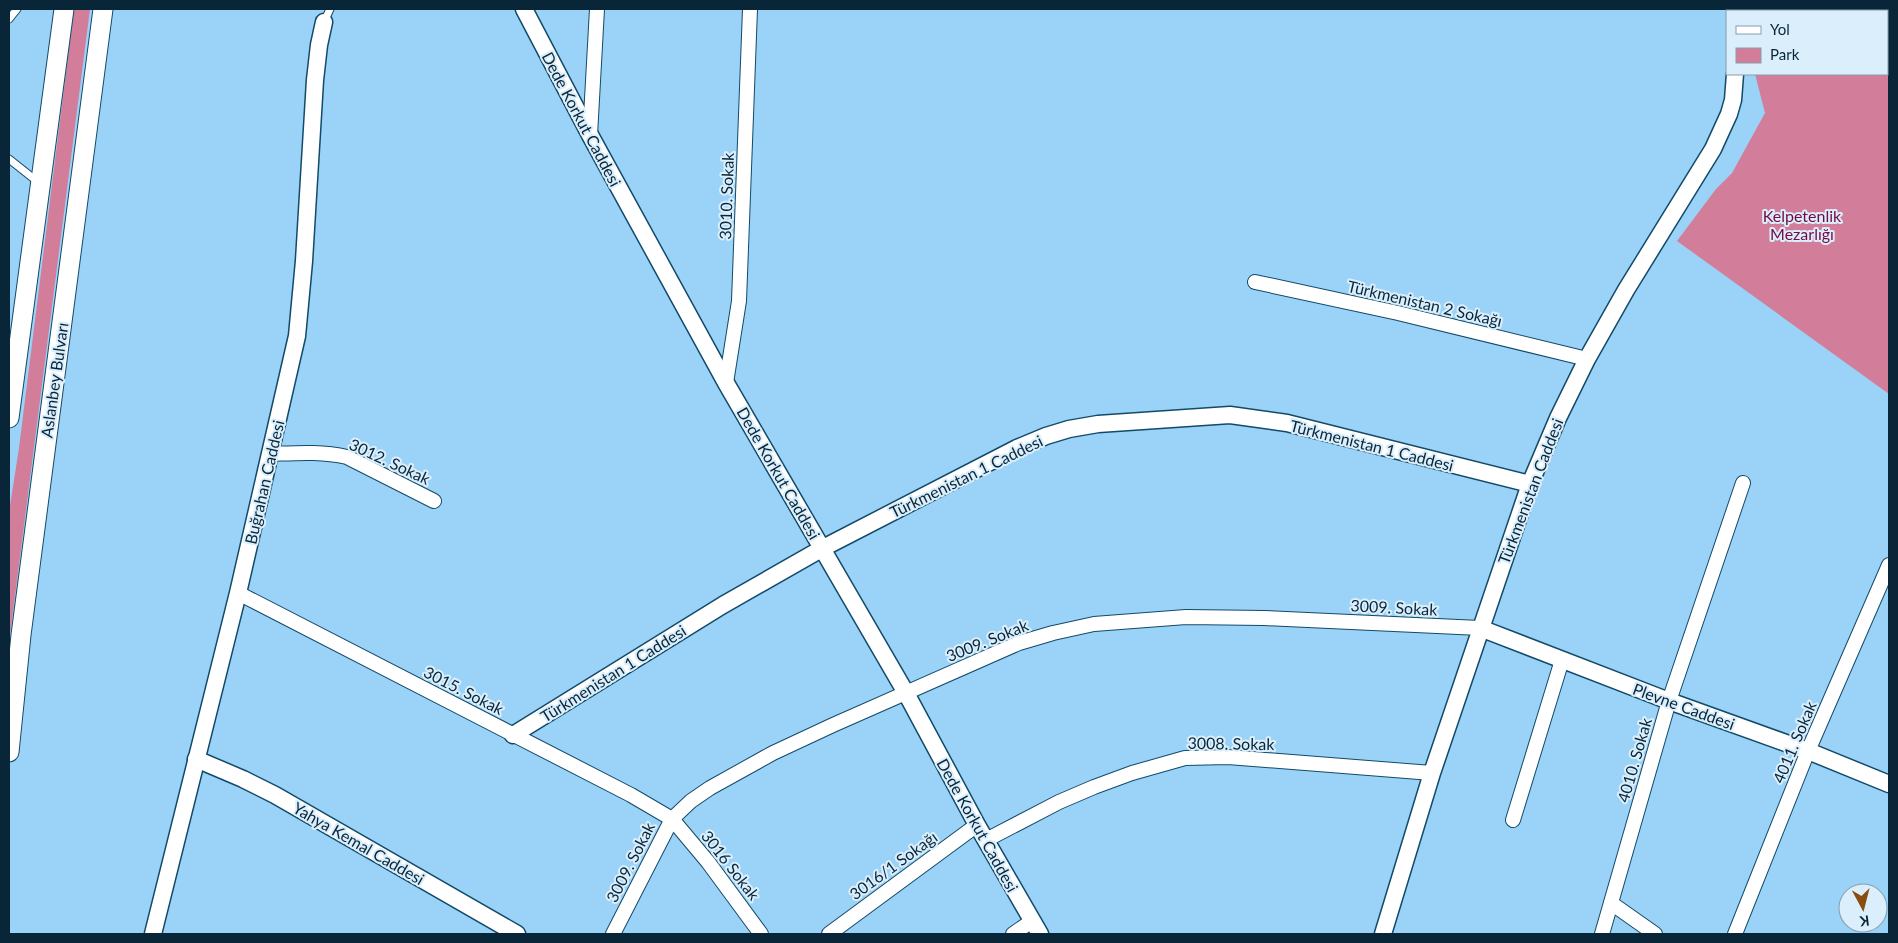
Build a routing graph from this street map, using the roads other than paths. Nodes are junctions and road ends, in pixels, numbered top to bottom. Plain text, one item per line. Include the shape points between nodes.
1 (17, 9) edge
2 (64, 9) edge
3 (103, 9) edge
4 (524, 9) edge
5 (597, 9) edge
6 (750, 9) edge
7 (327, 16) edge
8 (9, 20) edge
9 (1735, 75) edge
10 (590, 135) junction
11 (9, 159) edge
12 (40, 184) junction
13 (1255, 282) dead end
14 (1587, 359) junction
15 (726, 383) junction
16 (9, 418) edge
17 (271, 454) junction
18 (1743, 483) dead end
19 (1530, 484) junction
20 (434, 501) dead end
21 (823, 548) junction
22 (1889, 565) edge
23 (238, 593) junction
24 (1480, 628) junction
25 (1562, 660) junction
26 (906, 693) junction
27 (1669, 701) junction
28 (513, 735) junction
29 (1808, 751) junction
30 (9, 752) edge
31 (196, 759) junction
32 (1432, 773) junction
33 (1889, 784) edge
34 (672, 819) junction
35 (1514, 820) dead end
36 (977, 825) junction
37 (986, 840) junction
38 (1611, 903) junction
39 (1036, 927) edge
40 (153, 934) edge
41 (517, 934) edge
42 (613, 934) edge
43 (761, 934) edge
44 (829, 934) edge
45 (1013, 934) edge
46 (1382, 934) edge
47 (1602, 934) edge
48 (1655, 934) edge
49 (1735, 934) edge

1 - 8 lane
2 - 12 main road
3 - 30 main road, Aslanbey Bulvarı via 21,635
4 - 10 street, Dede Korkut Caddesi
5 - 10 street
6 - 15 street, 3010. Sokak via 739,301
7 - 17 street, Buğrahan Caddesi via 319,45 315,80 297,336
9 - 14 street, Türkmenistan Caddesi via 1729,114 1713,149
10 - 15 street, Dede Korkut Caddesi
11 - 12 lane
12 - 16 main road
13 - 14 street, Türkmenistan 2 Sokağı
14 - 19 street, Türkmenistan Caddesi
15 - 21 street, Dede Korkut Caddesi
17 - 20 street, 3012. Sokak via 317,453 347,457
17 - 23 street, Buğrahan Caddesi
18 - 27 street, 4010. Sokak
19 - 21 street, Türkmenistan 1 Caddesi via 1256,417 1230,415 1098,424 1069,429 1017,448
19 - 24 street, Türkmenistan Caddesi
21 - 26 street, Dede Korkut Caddesi
21 - 28 street, Türkmenistan 1 Caddesi via 723,605
22 - 29 street, 4011. Sokak
23 - 28 street, 3015. Sokak
23 - 31 street, Buğrahan Caddesi
24 - 25 street, Plevne Caddesi
24 - 26 street, 3009. Sokak via 1186,617 1094,624 1019,644
24 - 32 street, Türkmenistan Caddesi
25 - 27 street, Plevne Caddesi
25 - 35 street
26 - 34 street, 3009. Sokak via 757,762 704,792
26 - 36 street, Dede Korkut Caddesi
27 - 29 street, Plevne Caddesi
27 - 38 street, 4010. Sokak
28 - 34 street, 3015. Sokak
29 - 33 street, Plevne Caddesi
29 - 49 street, 4011. Sokak
31 - 40 street, Buğrahan Caddesi
31 - 41 street, Yahya Kemal Caddesi via 275,795
32 - 37 street, 3008. Sokak via 1228,757 1185,758 1094,787
32 - 46 street, Türkmenistan Caddesi
34 - 42 street, 3009. Sokak
34 - 43 street, 3016 Sokak
36 - 37 street, Dede Korkut Caddesi
36 - 44 street, 3016/1 Sokağı
37 - 39 street, Dede Korkut Caddesi
38 - 47 street, 4010. Sokak
38 - 48 street
39 - 45 street

